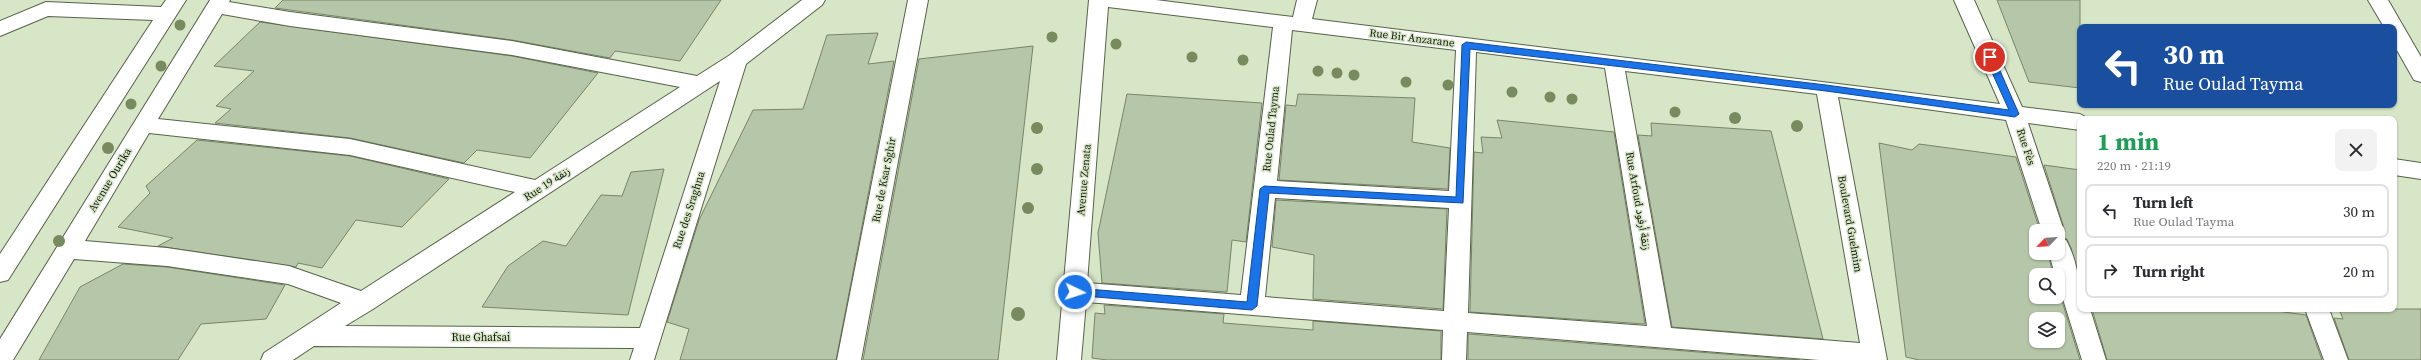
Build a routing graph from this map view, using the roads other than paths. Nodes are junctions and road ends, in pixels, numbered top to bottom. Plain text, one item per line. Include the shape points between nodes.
1 (815, 0) edge
2 (918, 0) edge
3 (1100, 0) edge
4 (1307, 0) edge
5 (1964, 0) edge
6 (2378, 0) edge
7 (218, 3) edge
8 (171, 7) edge
9 (1292, 23) junction
10 (2392, 24) edge
11 (0, 29) edge
12 (2397, 32) edge
13 (1466, 45) junction
14 (737, 60) junction
15 (1614, 64) junction
16 (2421, 75) edge
17 (701, 84) junction
18 (1826, 88) junction
19 (2015, 114) junction
20 (2077, 122) edge
21 (144, 125) junction
22 (2397, 167) edge
23 (2421, 171) edge
24 (539, 189) junction
25 (1264, 189) junction
26 (1460, 200) junction
27 (2051, 224) edge
28 (68, 249) junction
29 (2065, 258) edge
30 (2073, 271) edge
31 (0, 273) edge
32 (2077, 288) edge
33 (1075, 292) junction
34 (366, 302) junction
35 (1252, 306) junction
36 (2083, 312) edge
37 (2318, 312) edge
38 (1456, 322) junction
39 (313, 336) junction
40 (1661, 338) junction
41 (645, 349) edge
42 (1874, 357) edge
43 (0, 360) edge
44 (273, 360) edge
45 (849, 360) edge
46 (1069, 360) edge
47 (1454, 360) edge
48 (2094, 360) edge
49 (2336, 360) edge

1 - 14 street, Rue 19 زنقة
2 - 45 street, Rue de Ksar Sghir
3 - 9 street, Rue Bir Anzarane
3 - 33 street, Avenue Zenata
4 - 9 street, Rue Oulad Tayma
5 - 19 street, Rue Fès
6 - 10 street
7 - 17 street via 290,19 512,48
7 - 21 street, Avenue Ourika
8 - 11 street via 46,9
8 - 31 street
9 - 13 street, Rue Bir Anzarane
9 - 25 street, Rue Oulad Tayma
12 - 16 street
13 - 15 street, Rue Bir Anzarane
13 - 26 street
14 - 17 street, Rue 19 زنقة
14 - 41 street, Rue des Sraghna
15 - 18 street, Rue Bir Anzarane
15 - 40 street, Rue Arfoud زنقة أرفود
17 - 24 street, Rue 19 زنقة
18 - 19 street, Rue Bir Anzarane
18 - 42 street, Boulevard Guelmim
19 - 20 street, Rue Bir Anzarane
19 - 27 street, Rue Fès
21 - 24 street via 350,147
21 - 28 street, Avenue Ourika
22 - 23 street
24 - 34 street, Rue 19 زنقة
25 - 26 street
25 - 35 street, Rue Oulad Tayma
26 - 38 street
28 - 34 street via 167,257 289,275
28 - 43 street, Avenue Ourika
29 - 30 street
30 - 32 street
33 - 35 street
33 - 46 street, Avenue Zenata
34 - 39 street, Rue 19 زنقة
35 - 38 street
36 - 48 street
37 - 49 street
38 - 40 street
38 - 47 street
39 - 41 street, Rue Ghafsai
39 - 44 street, Rue 19 زنقة
40 - 42 street

